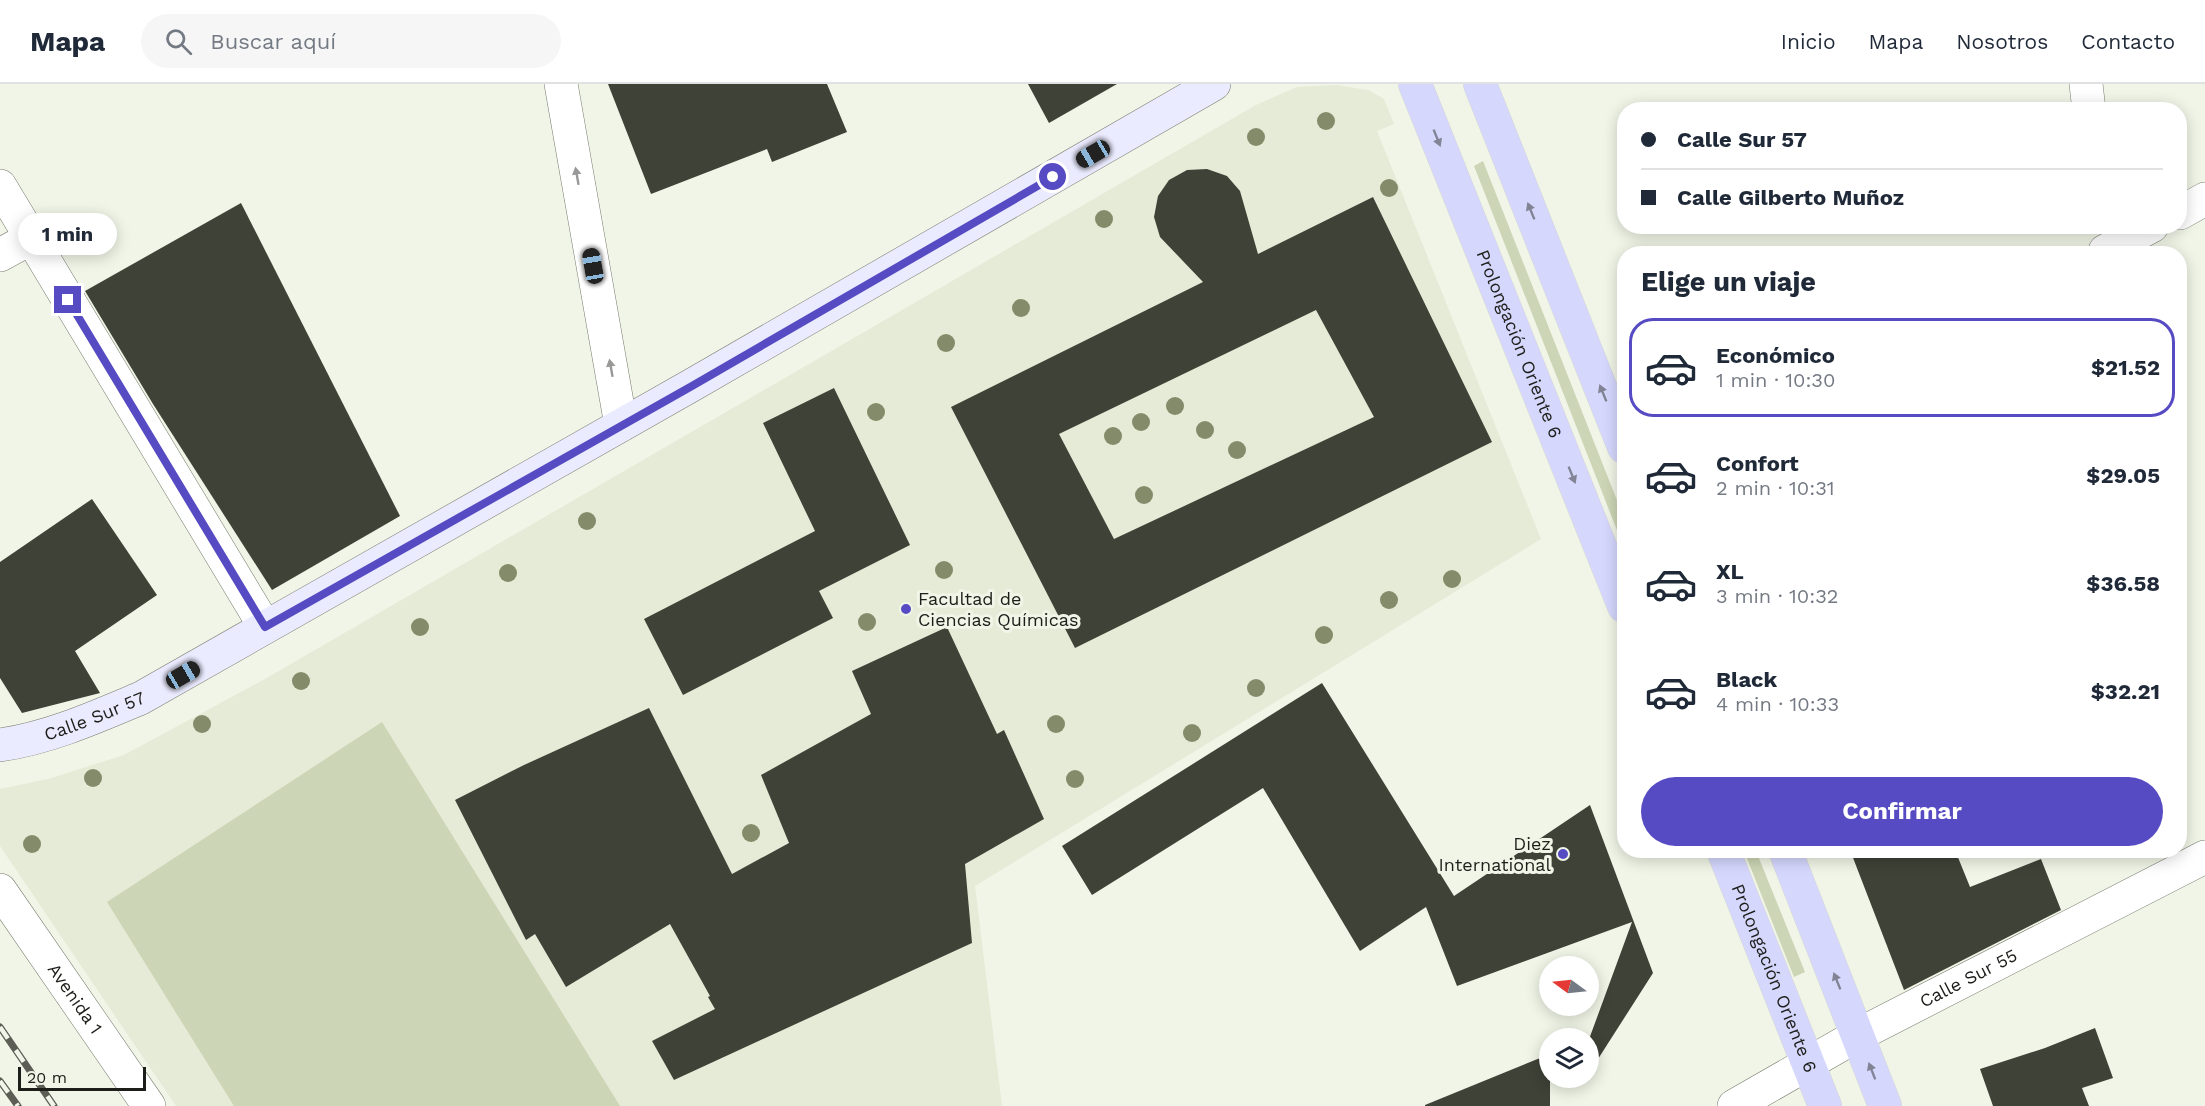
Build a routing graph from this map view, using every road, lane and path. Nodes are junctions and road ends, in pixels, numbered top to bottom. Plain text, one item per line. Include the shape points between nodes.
1 (561, 84) edge
2 (1214, 84) edge
3 (1415, 84) edge
4 (1479, 84) edge
5 (2086, 84) edge
6 (2088, 102) edge
7 (0, 186) edge
8 (2205, 199) edge
9 (2187, 209) edge
10 (2131, 234) edge
11 (31, 238) junction
12 (2104, 244) edge
13 (0, 255) edge
14 (621, 425) junction
15 (1617, 429) edge
16 (1617, 589) edge
17 (265, 627) junction
18 (0, 745) edge
19 (2189, 857) edge
20 (1726, 858) edge
21 (1788, 858) edge
22 (0, 890) edge
23 (1858, 1035) junction
24 (1808, 1063) junction
25 (149, 1106) edge
26 (1734, 1106) edge
27 (1825, 1106) edge
28 (1885, 1106) edge

14 -> 1 street
2 - 14 main road, Calle Sur 57
3 -> 16 main road, Prolongación Oriente 6
15 -> 4 main road
5 - 6 street
7 - 11 street
8 - 9 street
10 - 12 street
11 - 13 street
11 - 17 street
14 - 17 main road, Calle Sur 57
17 - 18 main road, Calle Sur 57 via 141,698 76,725
19 - 23 street, Calle Sur 55
20 - 24 main road, Prolongación Oriente 6
23 -> 21 main road
22 - 25 street, Avenida 1
23 - 24 street, Calle Sur 55
28 -> 23 main road
24 - 26 street, Calle Sur 55
24 - 27 main road, Prolongación Oriente 6

